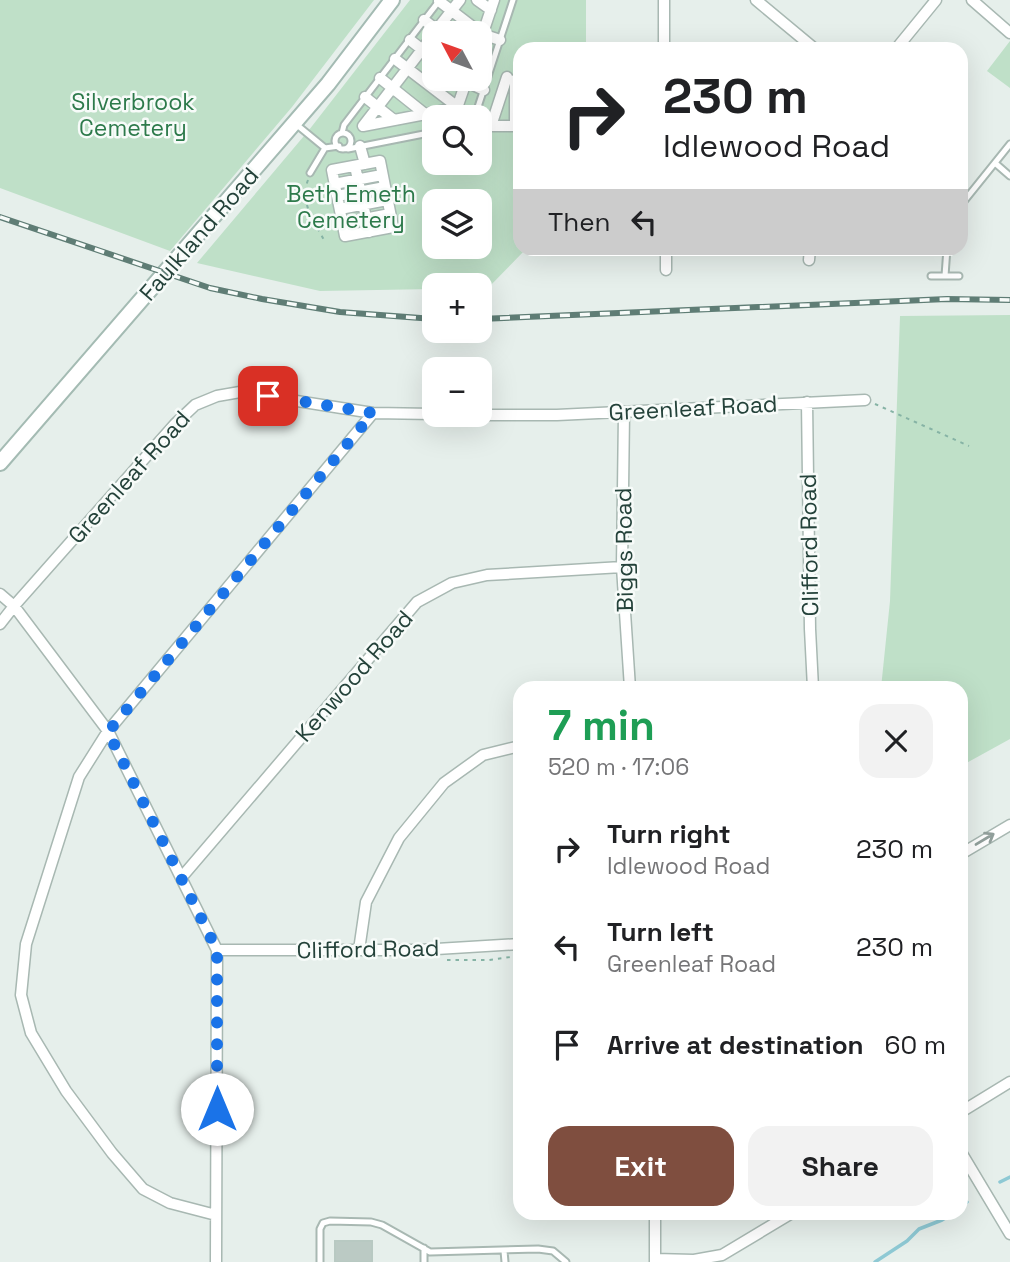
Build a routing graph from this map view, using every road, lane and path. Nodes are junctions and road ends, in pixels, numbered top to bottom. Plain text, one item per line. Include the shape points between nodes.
1 (392, 0) edge
2 (460, 0) edge
3 (477, 0) edge
4 (513, 0) edge
5 (664, 0) edge
6 (756, 0) edge
7 (936, 0) edge
8 (972, 0) edge
9 (439, 1) edge
10 (492, 5) edge
11 (452, 11) junction
12 (425, 20) joint
13 (445, 21) edge
14 (463, 21) edge
15 (1010, 33) edge
16 (492, 39) edge
17 (410, 40) junction
18 (500, 40) junction
19 (664, 42) edge
20 (807, 42) edge
21 (902, 42) edge
22 (422, 49) joint
23 (395, 59) junction
24 (492, 65) edge
25 (407, 69) junction
26 (380, 78) junction
27 (513, 86) edge
28 (392, 88) junction
29 (365, 97) junction
30 (499, 101) junction
31 (513, 101) edge
32 (451, 105) edge
33 (377, 107) junction
34 (422, 112) edge
35 (492, 114) edge
36 (422, 115) edge
37 (394, 120) junction
38 (295, 122) junction
39 (513, 126) edge
40 (492, 129) edge
41 (342, 133) junction
42 (422, 134) edge
43 (1010, 144) edge
44 (339, 146) junction
45 (360, 146) junction
46 (326, 148) junction
47 (348, 149) junction
48 (995, 163) junction
49 (360, 165) junction
50 (310, 173) joint
51 (382, 175) junction
52 (1010, 176) edge
53 (358, 179) junction
54 (334, 184) junction
55 (385, 187) junction
56 (361, 192) junction
57 (337, 196) junction
58 (968, 196) edge
59 (387, 200) junction
60 (364, 205) junction
61 (340, 209) junction
62 (390, 214) junction
63 (367, 218) junction
64 (343, 223) junction
65 (369, 232) junction
66 (326, 242) dead end
67 (666, 256) edge
68 (809, 256) edge
69 (946, 256) edge
70 (809, 260) dead end
71 (666, 270) dead end
72 (931, 276) dead end
73 (945, 276) junction
74 (959, 276) dead end
75 (864, 400) joint
76 (807, 402) junction
77 (373, 413) junction
78 (624, 413) junction
79 (422, 414) edge
80 (492, 415) edge
81 (969, 446) dead end
82 (0, 463) edge
83 (621, 567) junction
84 (0, 594) edge
85 (14, 606) junction
86 (0, 624) edge
87 (629, 681) edge
88 (813, 681) edge
89 (108, 732) junction
90 (513, 748) edge
91 (1010, 825) edge
92 (968, 850) edge
93 (181, 878) junction
94 (513, 944) edge
95 (217, 950) junction
96 (359, 950) junction
97 (513, 956) edge
98 (439, 960) dead end
99 (1010, 1082) edge
100 (968, 1108) edge
101 (968, 1164) edge
102 (216, 1215) junction
103 (655, 1220) edge
104 (780, 1220) edge
105 (1010, 1234) edge
106 (424, 1248) junction
107 (504, 1251) junction
108 (655, 1261) edge
109 (216, 1262) edge
110 (320, 1262) edge
111 (424, 1262) edge
112 (505, 1262) edge
113 (566, 1262) edge

1 - 38 main road, Faulkland Road
2 - 11 street
3 - 10 street
4 - 18 lane
5 - 19 street
6 - 20 street
7 - 21 street
8 - 15 street
9 - 11 street
9 - 12 lane
11 - 13 street
11 - 14 street
12 - 17 lane
16 - 18 street
17 - 22 street
17 - 23 lane
18 - 24 lane
22 - 25 street
23 - 25 street
23 - 26 lane
25 - 28 street
25 - 32 street
26 - 28 street
26 - 29 lane
27 - 30 street via 511,78
28 - 33 street
28 - 34 street
29 - 33 street
29 - 41 lane
30 - 31 street
30 - 35 street
33 - 37 street
33 - 37 street via 363,126
36 - 37 street
38 - 46 lane
38 - 82 main road, Faulkland Road
39 - 40 street
41 - 44 lane via 335,138
41 - 47 lane via 352,142
42 - 45 lane
43 - 48 lane
44 - 46 lane
44 - 47 lane
45 - 47 lane
45 - 49 street
46 - 50 lane
48 - 52 lane
48 - 58 lane
49 - 51 street via 380,161
49 - 53 street
49 - 54 street via 332,170
50 - 66 path via 305,204
51 - 53 street
51 - 55 street
53 - 54 street
53 - 56 street
54 - 57 street
55 - 56 street
55 - 59 street
56 - 57 street
56 - 60 street
57 - 61 street
59 - 60 street
59 - 62 street
60 - 61 street
60 - 63 street
61 - 64 street
62 - 63 street
62 - 65 street via 393,227
63 - 64 street
63 - 65 street
64 - 65 street via 345,236
67 - 71 street
68 - 70 street
69 - 73 lane
72 - 73 lane
73 - 74 lane
75 - 76 street, Greenleaf Road
75 - 81 path
76 - 78 street, Greenleaf Road
76 - 88 street, Clifford Road
77 - 79 street, Greenleaf Road
77 - 85 street, Greenleaf Road via 240,392 195,405
77 - 89 street
78 - 80 street, Greenleaf Road
78 - 83 street, Biggs Road
83 - 87 street, Biggs Road
83 - 93 street, Kenwood Road via 487,575 452,583 417,603
84 - 85 street
85 - 86 street, Greenleaf Road
85 - 89 street
89 - 93 street
89 - 102 street via 79,776 26,944 21,995 32,1033 66,1091 143,1189 170,1203
90 - 96 street via 483,755 444,783 398,838 366,902
92 -> 91 street
93 - 95 street
94 - 96 street, Clifford Road
95 - 96 street, Clifford Road
95 - 102 street
97 - 98 path
99 - 100 street
101 - 105 street
102 - 109 street
103 - 108 street
104 - 108 street via 722,1255
106 - 107 lane via 430,1252
106 - 110 lane via 382,1225 330,1221 320,1229
106 - 111 lane
107 - 112 lane
107 - 113 lane via 553,1251

